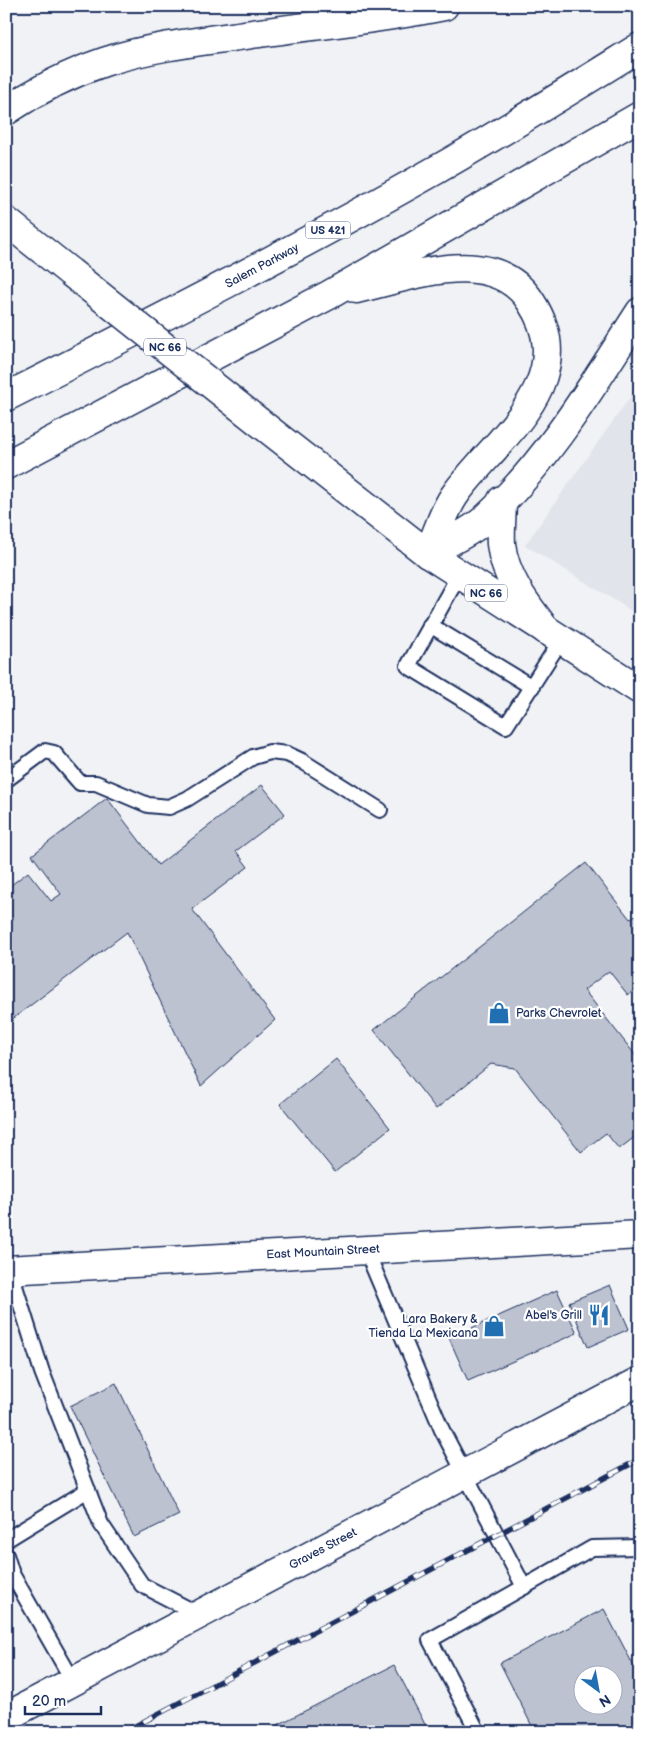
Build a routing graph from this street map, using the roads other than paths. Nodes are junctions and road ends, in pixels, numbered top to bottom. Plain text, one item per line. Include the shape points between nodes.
1 (444, 6) edge
2 (640, 47) edge
3 (6, 111) edge
4 (640, 116) edge
5 (6, 221) edge
6 (329, 295) junction
7 (640, 312) edge
8 (6, 397) edge
9 (6, 464) edge
10 (502, 500) junction
11 (428, 554) junction
12 (459, 575) junction
13 (430, 625) junction
14 (554, 635) junction
15 (532, 687) junction
16 (640, 690) edge
17 (6, 780) edge
18 (380, 810) dead end
19 (640, 1235) edge
20 (366, 1250) junction
21 (8, 1270) edge
22 (640, 1381) edge
23 (464, 1474) junction
24 (88, 1490) junction
25 (6, 1540) edge
26 (640, 1547) edge
27 (6, 1555) edge
28 (524, 1587) junction
29 (200, 1614) junction
30 (73, 1682) junction
31 (6, 1717) edge
32 (478, 1732) edge

1 - 3 main road via 203,40 138,53 72,74
2 - 8 main road, Salem Parkway / US 421 via 437,169 316,237
4 - 6 main road
5 - 11 main road, NC 66, bridge
6 - 9 main road
6 - 11 main road via 428,273 473,268 490,270 522,291 537,310 544,326 547,359 535,395 507,437 456,493
7 - 10 main road via 559,434
10 - 11 main road via 485,520
10 - 14 main road via 501,544 507,568 517,592
11 - 12 main road, NC 66
12 - 13 lane
12 - 14 main road, NC 66
13 - 15 lane
13 - 15 lane via 408,666 506,726
14 - 15 lane
14 - 16 main road, NC 66
17 - 18 lane via 45,751 54,753 80,783 96,783 148,805 169,807 253,757 270,752 287,754 302,761
19 - 20 main road, East Mountain Street
20 - 21 main road, East Mountain Street
20 - 23 lane via 442,1430
21 - 24 lane via 42,1372
22 - 23 main road, Graves Street
23 - 28 lane
23 - 29 main road, Graves Street
24 - 25 lane
24 - 29 lane via 101,1524 142,1585
26 - 28 lane via 592,1548
27 - 30 lane via 12,1574
28 - 32 lane via 430,1640
29 - 30 main road, Graves Street
30 - 31 main road, Graves Street

